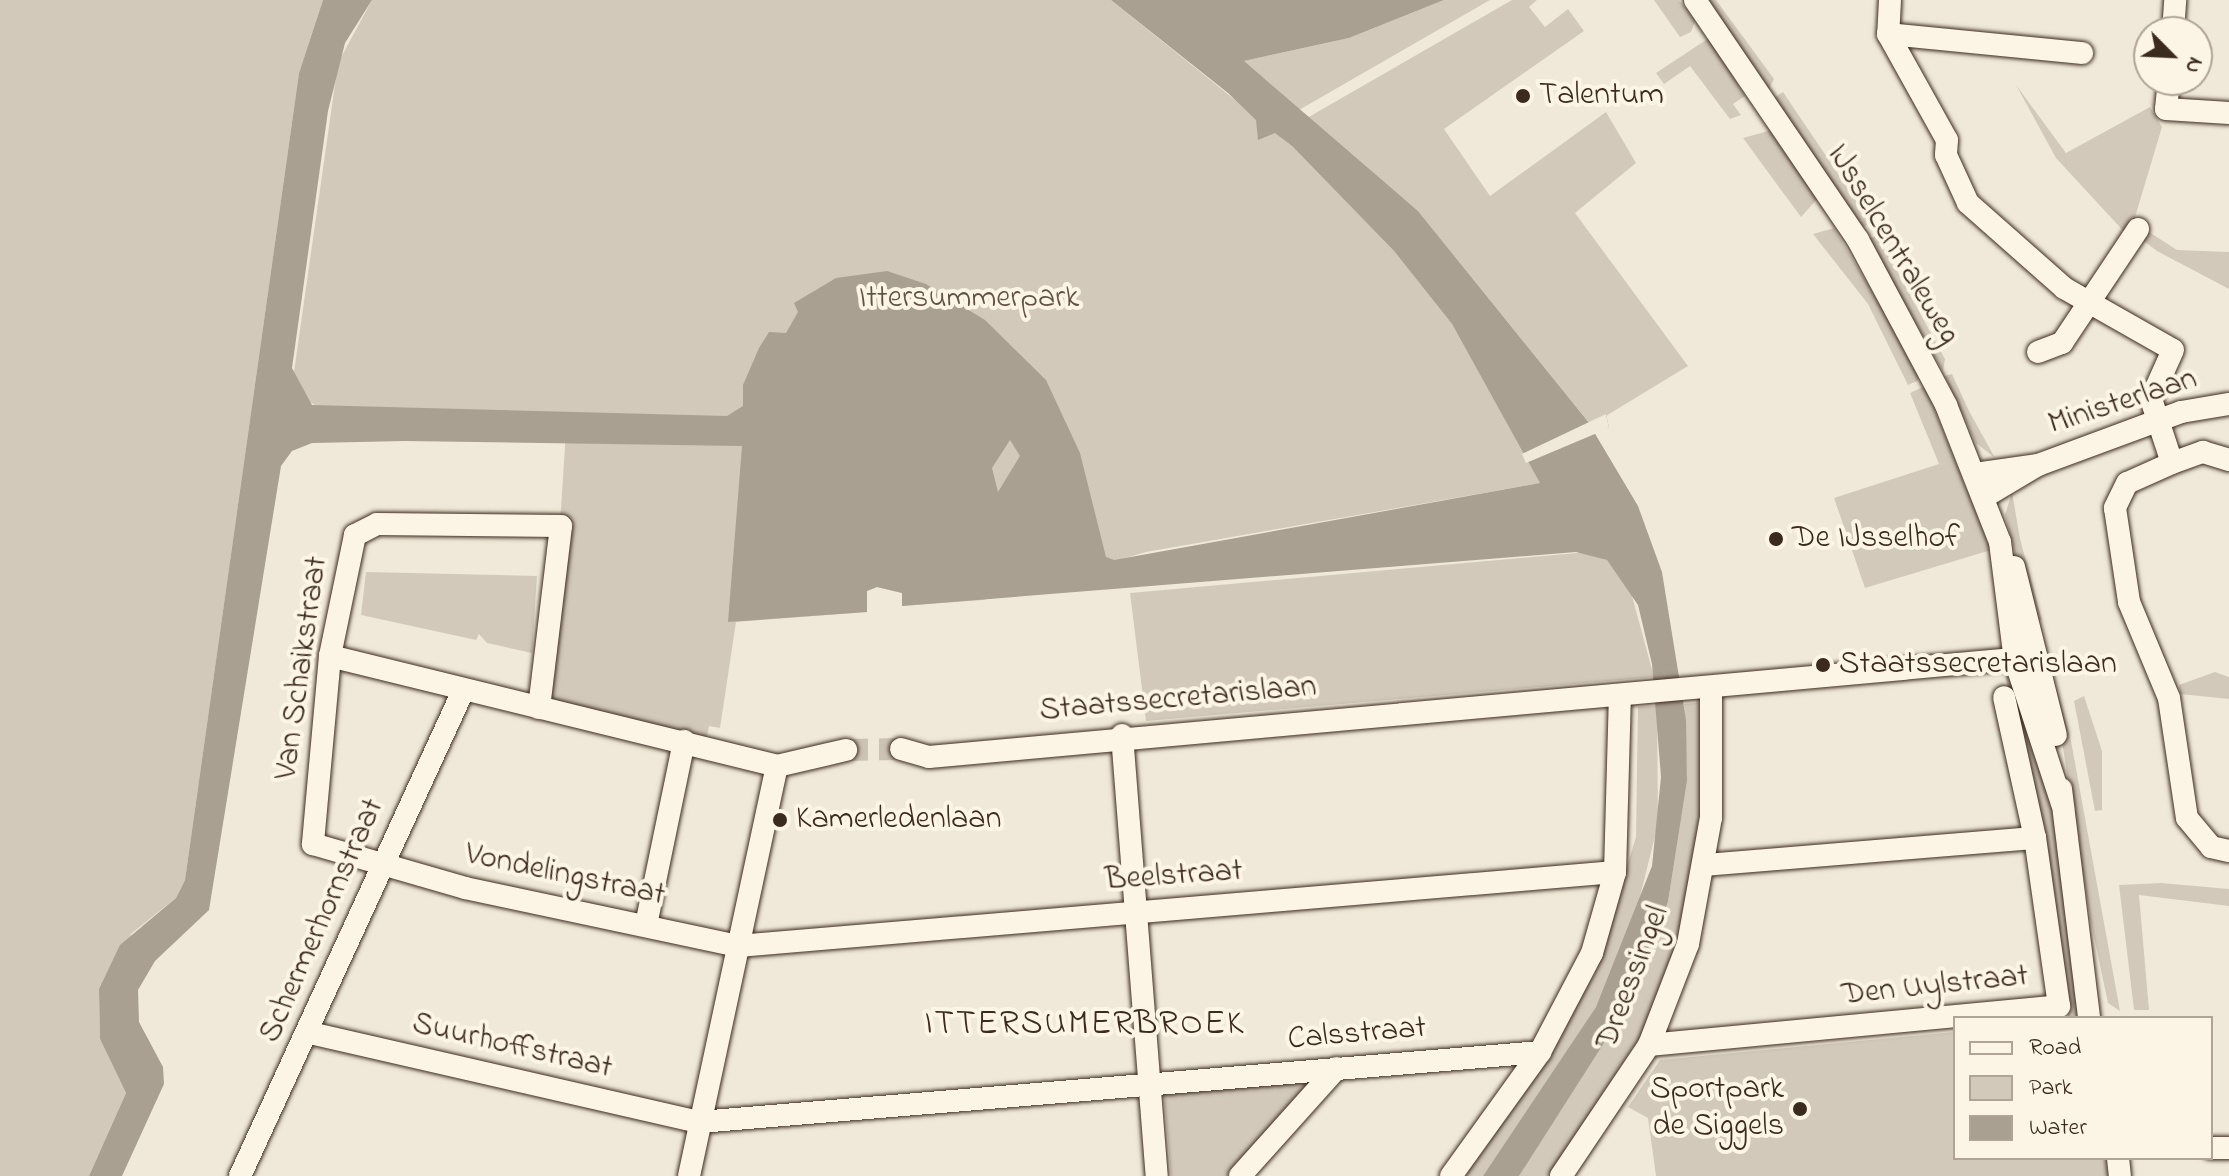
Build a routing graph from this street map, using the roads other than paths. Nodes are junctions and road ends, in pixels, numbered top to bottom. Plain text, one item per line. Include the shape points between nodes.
1 (1695, 0) edge
2 (1890, 0) edge
3 (1888, 34) junction
4 (2082, 53) dead end
5 (2167, 96) edge
6 (2229, 113) edge
7 (2138, 229) dead end
8 (2093, 299) junction
9 (2038, 352) dead end
10 (2229, 404) edge
11 (2155, 422) junction
12 (2229, 460) edge
13 (2172, 463) junction
14 (2038, 465) junction
15 (1975, 474) junction
16 (1984, 497) junction
17 (330, 656) junction
18 (2025, 658) junction
19 (1708, 688) junction
20 (463, 691) junction
21 (1620, 697) junction
22 (2004, 697) dead end
23 (539, 708) junction
24 (1122, 735) junction
25 (684, 741) junction
26 (901, 749) tunnel mouth
27 (846, 750) tunnel mouth
28 (777, 766) junction
29 (2035, 838) junction
30 (2229, 851) edge
31 (1705, 865) junction
32 (379, 866) junction
33 (1615, 872) junction
34 (1137, 911) junction
35 (646, 925) junction
36 (2081, 932) junction
37 (738, 946) junction
38 (1953, 1016) edge
39 (1954, 1016) edge
40 (2089, 1016) edge
41 (2103, 1016) edge
42 (310, 1033) junction
43 (1649, 1045) junction
44 (1540, 1052) junction
45 (1337, 1068) junction
46 (1149, 1085) junction
47 (700, 1122) junction
48 (240, 1176) edge
49 (689, 1176) edge
50 (1157, 1176) edge
51 (1240, 1176) edge
52 (1451, 1176) edge
53 (1561, 1176) edge

1 - 15 street, IJsselcentraleweg via 1865,252
2 - 3 street
3 - 4 street
3 - 8 street via 1947,140 1946,155 1968,203 2018,254 2064,288
5 - 6 street via 2166,109
7 - 8 street
8 - 9 street via 2062,343
8 - 11 street via 2173,350 2151,399
10 - 11 street, Ministerlaan
11 - 13 street
11 - 14 street, Ministerlaan
12 - 13 street via 2203,452
13 - 30 street via 2127,483 2115,508 2129,602 2169,698 2187,818 2211,847
14 - 15 street, Ministerlaan
14 - 16 street, Ministerlaan
15 - 16 street, IJsselcentraleweg
16 - 18 street, IJsselcentraleweg via 2000,542
17 - 20 street
17 - 23 street, Van Schaikstraat via 355,535 377,524 561,526
17 - 32 street, Van Schaikstraat via 313,844
18 - 19 street, Staatssecretarislaan
18 - 36 street, IJsselcentraleweg via 2062,804
19 - 21 street, Staatssecretarislaan
19 - 31 street, Dreessingel
20 - 23 street
20 - 32 street, Schermerhornstraat
21 - 24 street, Staatssecretarislaan
21 - 33 street, Dreessingel
22 - 29 street, Den Uylstraat
23 - 25 street
24 - 26 street, Staatssecretarislaan via 929,757
24 - 34 street
25 - 28 street
25 - 35 street
27 - 28 street
28 - 37 street
29 - 31 street
29 - 39 street, Den Uylstraat via 2059,1006
31 - 43 street, Dreessingel via 1688,944
32 - 35 street, Vondelingstraat
32 - 42 street, Schermerhornstraat
33 - 34 street, Beelstraat
33 - 44 street, Dreessingel via 1592,953
34 - 37 street, Beelstraat
34 - 46 street
35 - 37 street, Vondelingstraat
36 - 40 street, IJsselcentraleweg
36 - 41 street, IJsselcentraleweg
37 - 47 street
38 - 43 street, Den Uylstraat
42 - 47 street, Suurhoffstraat
42 - 48 street, Schermerhornstraat
43 - 53 street, Dreessingel
44 - 45 street, Calsstraat
44 - 52 street, Dreessingel
45 - 46 street, Calsstraat
45 - 51 street
46 - 47 street, Calsstraat
46 - 50 street
47 - 49 street

